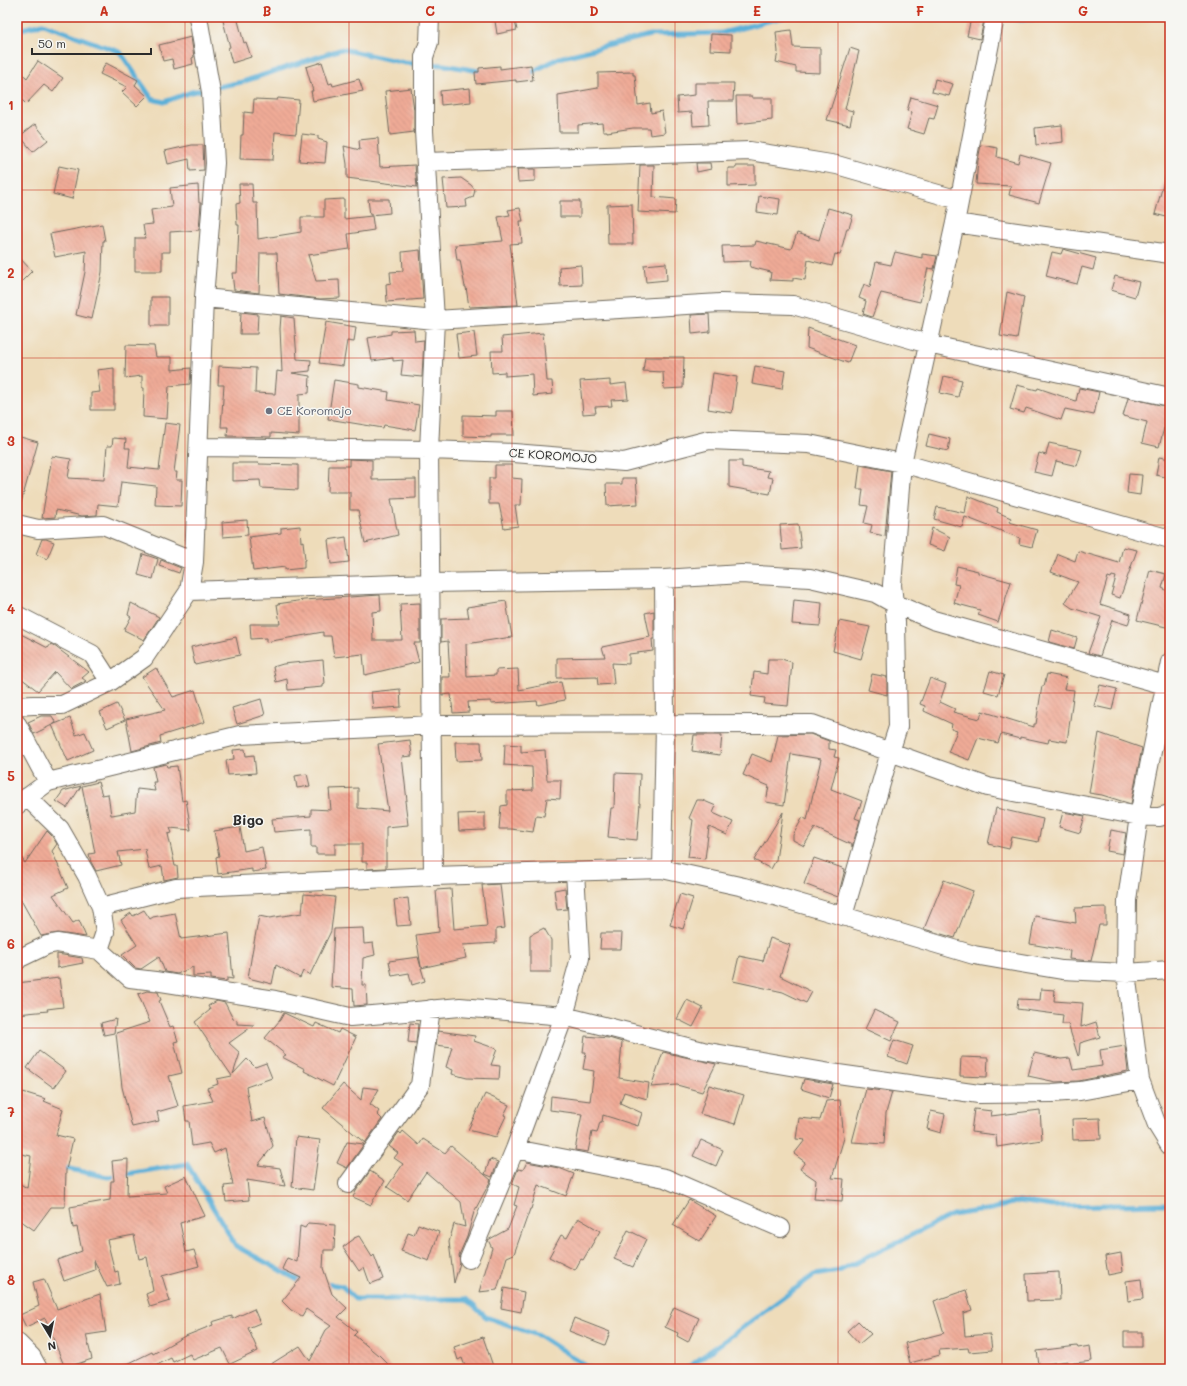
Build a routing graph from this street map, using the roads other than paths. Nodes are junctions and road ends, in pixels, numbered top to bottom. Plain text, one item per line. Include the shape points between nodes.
1 (198, 17) edge
2 (430, 17) edge
3 (995, 17) edge
4 (426, 162) junction
5 (959, 200) junction
6 (955, 223) junction
7 (1170, 254) edge
8 (204, 298) junction
9 (435, 320) junction
10 (928, 344) junction
11 (1170, 397) edge
12 (199, 447) junction
13 (429, 450) junction
14 (902, 463) junction
15 (17, 524) edge
16 (1170, 539) edge
17 (194, 562) junction
18 (664, 579) junction
19 (431, 583) junction
20 (189, 591) junction
21 (894, 603) junction
22 (17, 615) edge
23 (1170, 662) edge
24 (110, 682) junction
25 (1165, 685) junction
26 (17, 706) edge
27 (17, 724) edge
28 (432, 724) junction
29 (665, 725) junction
30 (890, 752) junction
31 (48, 782) junction
32 (22, 801) edge
33 (1170, 814) edge
34 (1139, 816) junction
35 (662, 869) junction
36 (575, 872) junction
37 (433, 876) junction
38 (101, 907) junction
39 (843, 916) junction
40 (99, 950) junction
41 (17, 961) edge
42 (1170, 970) edge
43 (1126, 973) junction
44 (432, 1009) junction
45 (564, 1016) junction
46 (1140, 1080) junction
47 (1170, 1146) edge
48 (515, 1149) junction
49 (348, 1184) dead end
50 (781, 1228) dead end
51 (469, 1259) dead end
52 (17, 1345) edge
53 (36, 1369) edge

1 - 8 street via 210,88 215,163
2 - 4 street via 429,42 424,65
3 - 5 street
4 - 5 street via 750,151 837,165
4 - 9 street
5 - 6 street
6 - 7 street
6 - 10 street
8 - 9 street
8 - 12 street
9 - 10 street via 720,303 793,305
9 - 13 street
10 - 11 street
10 - 14 street
12 - 13 street, CE KOROMOJO
12 - 17 street
13 - 14 street, CE KOROMOJO via 514,453 624,462 709,440 809,444
13 - 19 street
14 - 16 street, CE KOROMOJO
14 - 21 street via 892,585
15 - 17 street via 38,530 103,525
17 - 20 street
18 - 19 street
18 - 21 street via 740,574 810,578 875,593
18 - 29 street
19 - 20 street
19 - 28 street
20 - 24 street via 144,658
21 - 25 street via 933,620
21 - 30 street via 898,727
22 - 24 street via 92,654
23 - 25 street
24 - 26 street via 62,705
25 - 34 street
27 - 31 street
28 - 29 street
28 - 31 street via 240,735
28 - 37 street
29 - 30 street via 812,724
29 - 35 street
30 - 34 street via 988,787
30 - 39 street
31 - 32 street
32 - 38 street via 60,829 87,876
33 - 34 street via 1159,817
34 - 43 street via 1127,900
35 - 36 street
35 - 39 street via 744,888
36 - 37 street
36 - 45 street via 580,958
37 - 38 street via 176,888
38 - 40 street via 105,932
39 - 43 street via 974,955 1062,970
40 - 41 street via 57,943 46,945
40 - 44 street via 130,978 275,1000 350,1017
42 - 43 street
43 - 46 street
44 - 45 street via 460,1007
44 - 49 street via 420,1085
45 - 46 street via 703,1051 831,1073 979,1094 1080,1091
45 - 48 street
46 - 47 street via 1157,1126
48 - 50 street via 665,1178
48 - 51 street
52 - 53 street via 30,1358

